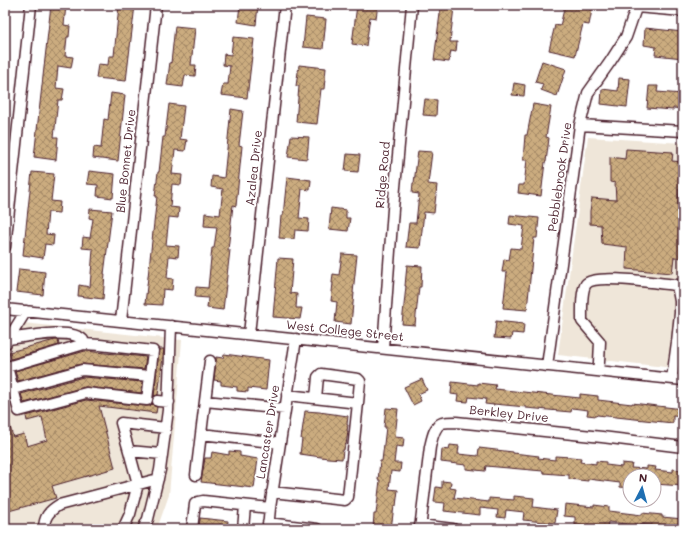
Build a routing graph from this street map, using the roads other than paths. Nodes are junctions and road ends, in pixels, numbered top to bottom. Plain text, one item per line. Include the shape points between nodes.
1 (31, 5) edge
2 (156, 5) edge
3 (285, 5) edge
4 (412, 5) edge
5 (637, 6) edge
6 (683, 12) edge
7 (580, 125) junction
8 (683, 131) edge
9 (5, 247) edge
10 (5, 309) edge
11 (26, 311) junction
12 (121, 321) junction
13 (171, 326) junction
14 (249, 334) junction
15 (296, 339) junction
16 (83, 340) dead end
17 (7, 341) edge
18 (383, 348) junction
19 (5, 357) edge
20 (210, 361) dead end
21 (547, 366) junction
22 (7, 367) junction
23 (598, 371) junction
24 (160, 378) junction
25 (672, 379) junction
26 (683, 380) edge
27 (13, 388) junction
28 (287, 395) junction
29 (316, 398) junction
30 (158, 401) dead end
31 (205, 401) junction
32 (168, 402) junction
33 (358, 403) junction
34 (285, 409) junction
35 (166, 428) junction
36 (201, 434) junction
37 (280, 443) junction
38 (683, 447) edge
39 (129, 451) junction
40 (162, 454) junction
41 (196, 476) dead end
42 (158, 479) junction
43 (138, 484) junction
44 (272, 492) junction
45 (246, 506) junction
46 (270, 508) junction
47 (268, 526) edge
48 (420, 527) edge
49 (44, 529) edge
50 (123, 529) edge
51 (143, 529) edge
52 (192, 529) edge
53 (243, 529) edge
54 (317, 529) edge
55 (453, 529) edge

1 - 9 street
2 - 12 street, Blue Bonnet Drive
3 - 14 street, Azalea Drive
4 - 18 street, Ridge Road
5 - 6 street
5 - 7 street, Pebblebrook Drive via 626,37 588,93
7 - 8 street
7 - 21 street, Pebblebrook Drive
10 - 11 street, West College Street
11 - 12 street, West College Street
11 - 17 street
12 - 13 street, West College Street
13 - 14 street, West College Street
13 - 24 street
14 - 15 street, West College Street
15 - 18 street, West College Street
15 - 28 street, Lancaster Drive
16 - 17 street via 68,334 50,334
18 - 21 street, West College Street
19 - 22 street
20 - 31 street
21 - 23 street, West College Street
22 - 24 street via 84,344 100,345 153,351
22 - 27 street
23 - 25 street, West College Street
23 - 25 street via 600,342 582,321 582,303 585,286 589,281 611,278 670,284 677,285 680,301 678,342
24 - 27 street via 82,370
24 - 27 street via 147,400 86,393 19,411
24 - 32 street
25 - 26 street, West College Street
28 - 29 street
28 - 34 street, Lancaster Drive
29 - 33 street
29 - 33 street via 318,376 321,374 358,379
30 - 32 street
31 - 34 street
31 - 36 street
32 - 35 street
33 - 44 street via 348,497 345,500
34 - 37 street, Lancaster Drive
35 - 39 street via 121,423
35 - 40 street
36 - 37 street
36 - 41 street
37 - 44 street, Lancaster Drive
38 - 48 street, Berkley Drive via 456,422 442,423 433,434 430,447
39 - 40 street
39 - 43 street
40 - 42 street
42 - 43 street
42 - 51 street via 148,520
43 - 49 street via 59,505 48,514 44,521
43 - 50 street
44 - 46 street, Lancaster Drive
45 - 46 street
45 - 52 street via 198,502 195,504
45 - 53 street
46 - 47 street, Lancaster Drive
47 - 54 street
48 - 55 street

